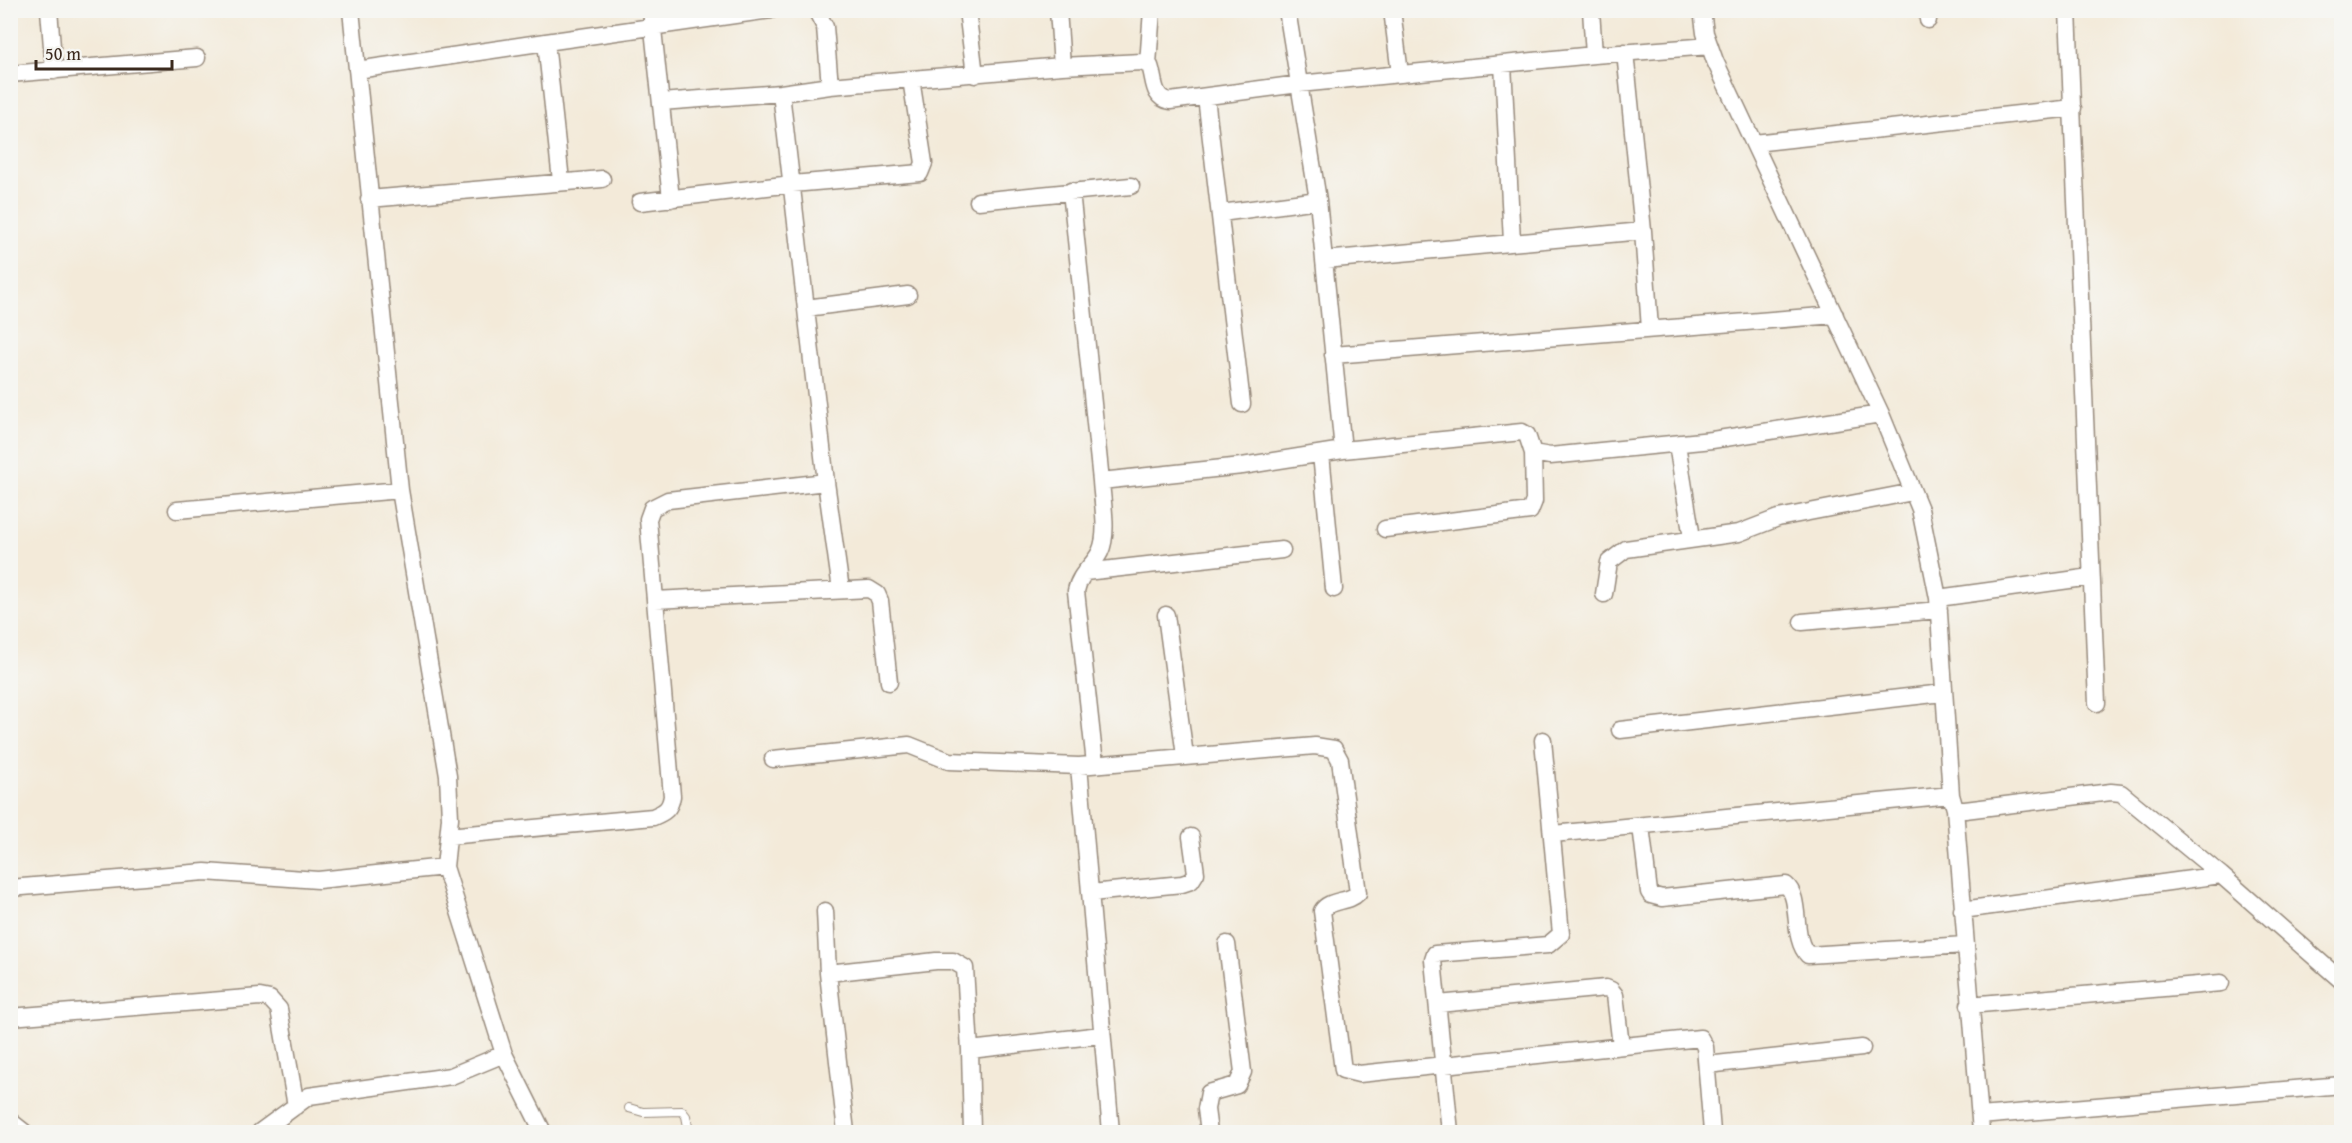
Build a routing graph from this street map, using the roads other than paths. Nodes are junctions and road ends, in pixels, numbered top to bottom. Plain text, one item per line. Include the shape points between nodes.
1 (49, 10) edge
2 (351, 10) edge
3 (771, 10) edge
4 (816, 10) edge
5 (967, 10) edge
6 (1058, 10) edge
7 (1152, 10) edge
8 (1287, 10) edge
9 (1392, 10) edge
10 (1591, 10) edge
11 (1702, 10) edge
12 (2068, 10) edge
13 (652, 18) edge
14 (546, 42) junction
15 (1710, 46) junction
16 (1625, 52) junction
17 (1594, 55) junction
18 (197, 58) dead end
19 (1148, 64) junction
20 (1503, 64) junction
21 (1062, 66) junction
22 (357, 70) junction
23 (54, 71) junction
24 (10, 74) edge
25 (1400, 74) junction
26 (975, 75) junction
27 (911, 79) junction
28 (1299, 84) junction
29 (830, 86) junction
30 (781, 93) junction
31 (1206, 97) junction
32 (662, 102) junction
33 (2073, 108) junction
34 (1754, 143) junction
35 (602, 179) dead end
36 (561, 182) junction
37 (792, 184) junction
38 (1131, 186) dead end
39 (1071, 191) junction
40 (369, 199) junction
41 (671, 199) junction
42 (1318, 200) junction
43 (978, 201) dead end
44 (640, 202) dead end
45 (1221, 213) junction
46 (1643, 231) junction
47 (1512, 242) junction
48 (1324, 260) junction
49 (908, 295) dead end
50 (806, 308) junction
51 (1835, 315) junction
52 (1650, 328) junction
53 (1333, 355) junction
54 (1242, 404) dead end
55 (1881, 414) junction
56 (1677, 444) junction
57 (1342, 450) junction
58 (1533, 453) junction
59 (1321, 454) junction
60 (1101, 481) junction
61 (826, 482) junction
62 (400, 490) junction
63 (1913, 492) junction
64 (177, 510) dead end
65 (1385, 529) dead end
66 (1692, 538) junction
67 (1282, 550) dead end
68 (1085, 572) junction
69 (2091, 577) junction
70 (1334, 589) dead end
71 (841, 590) junction
72 (1604, 594) dead end
73 (655, 600) junction
74 (1938, 604) junction
75 (1166, 615) dead end
76 (1802, 622) dead end
77 (889, 682) dead end
78 (1943, 693) junction
79 (2097, 703) dead end
80 (1620, 730) dead end
81 (1543, 740) dead end
82 (1185, 756) junction
83 (773, 759) dead end
84 (1087, 765) junction
85 (1953, 802) junction
86 (1641, 826) junction
87 (1553, 834) junction
88 (448, 836) junction
89 (1191, 837) dead end
90 (445, 867) junction
91 (2222, 875) junction
92 (10, 888) edge
93 (1091, 892) junction
94 (1962, 910) junction
95 (825, 911) dead end
96 (1227, 944) dead end
97 (1965, 945) junction
98 (828, 973) junction
99 (2342, 981) edge
100 (2221, 982) dead end
101 (1438, 1004) junction
102 (1969, 1005) junction
103 (10, 1017) edge
104 (1101, 1035) junction
105 (1621, 1046) junction
106 (1862, 1048) dead end
107 (970, 1050) junction
108 (504, 1054) junction
109 (1444, 1064) junction
110 (1707, 1065) junction
111 (2342, 1085) edge
112 (296, 1106) junction
113 (629, 1108) dead end
114 (10, 1121) edge
115 (1980, 1124) edge
116 (24, 1132) edge
117 (264, 1132) edge
118 (543, 1132) edge
119 (689, 1132) edge
120 (846, 1132) edge
121 (972, 1132) edge
122 (1111, 1132) edge
123 (1209, 1132) edge
124 (1450, 1132) edge
125 (1712, 1132) edge

1 - 23 street
2 - 22 street
3 - 13 street
4 - 29 street via 825,27
5 - 26 street
6 - 21 street
7 - 19 street
8 - 28 street
9 - 25 street
10 - 17 street
11 - 15 street
12 - 33 street
13 - 14 street
13 - 32 street
14 - 22 street
14 - 36 street
15 - 16 street
15 - 34 street
16 - 17 street
16 - 46 street
17 - 20 street
18 - 23 street
19 - 21 street
19 - 31 street via 1161,100
20 - 25 street
20 - 47 street
21 - 26 street
22 - 40 street
23 - 24 street
25 - 28 street
26 - 27 street
27 - 29 street
27 - 37 street via 924,163 920,173
28 - 31 street
28 - 42 street
29 - 30 street
30 - 32 street
30 - 37 street
31 - 45 street
32 - 41 street
33 - 34 street
33 - 69 street
34 - 51 street
35 - 36 street
36 - 40 street
37 - 41 street
37 - 50 street
38 - 39 street
39 - 43 street
39 - 60 street
40 - 62 street
41 - 44 street
42 - 45 street
42 - 48 street
45 - 54 street
46 - 47 street
46 - 52 street
47 - 48 street
48 - 53 street
49 - 50 street
50 - 61 street
51 - 52 street
51 - 55 street
52 - 53 street
53 - 57 street
55 - 56 street
55 - 63 street
56 - 58 street via 1550,456
56 - 66 street
57 - 58 street via 1522,432 1527,435
57 - 59 street
58 - 65 street via 1534,501 1530,511
59 - 60 street
59 - 70 street
60 - 68 street via 1101,551
61 - 71 street
61 - 73 street via 660,503 652,508 648,519
62 - 64 street
62 - 88 street via 448,776
63 - 66 street via 1778,518 1739,533
63 - 74 street via 1927,536
66 - 72 street via 1626,549 1614,556 1606,568
67 - 68 street
68 - 84 street via 1077,582 1076,608
69 - 74 street
69 - 79 street
71 - 73 street
71 - 77 street via 869,589 878,594
73 - 88 street via 670,806 653,818
74 - 76 street
74 - 78 street
75 - 82 street
78 - 80 street
78 - 85 street
81 - 87 street
82 - 84 street
82 - 109 street via 1315,746 1337,752 1358,893 1327,905 1322,911 1343,1070 1359,1074
83 - 84 street via 909,745 948,761
84 - 93 street
85 - 86 street
85 - 91 street via 1965,810 2116,792
85 - 94 street
86 - 87 street
86 - 97 street via 1652,896 1786,885 1792,893 1802,950 1808,955
87 - 101 street via 1561,934 1548,945 1438,952 1433,960
88 - 90 street
89 - 93 street via 1196,873 1191,881
90 - 92 street via 318,880 205,872
90 - 108 street
91 - 94 street
91 - 99 street
93 - 104 street
94 - 97 street
95 - 98 street
96 - 123 street via 1243,1072 1237,1085 1209,1093
97 - 102 street
98 - 107 street via 918,962 960,964 967,975
98 - 120 street
100 - 102 street
101 - 105 street via 1606,988 1615,995
101 - 109 street
102 - 115 street
103 - 112 street via 270,999 279,1009
104 - 107 street
104 - 122 street
105 - 109 street
105 - 110 street via 1700,1038
106 - 110 street
107 - 121 street
108 - 112 street via 451,1076 323,1093 309,1096
108 - 118 street
109 - 124 street
110 - 125 street
111 - 115 street
112 - 117 street
113 - 119 lane via 643,1112 682,1111
114 - 116 street

